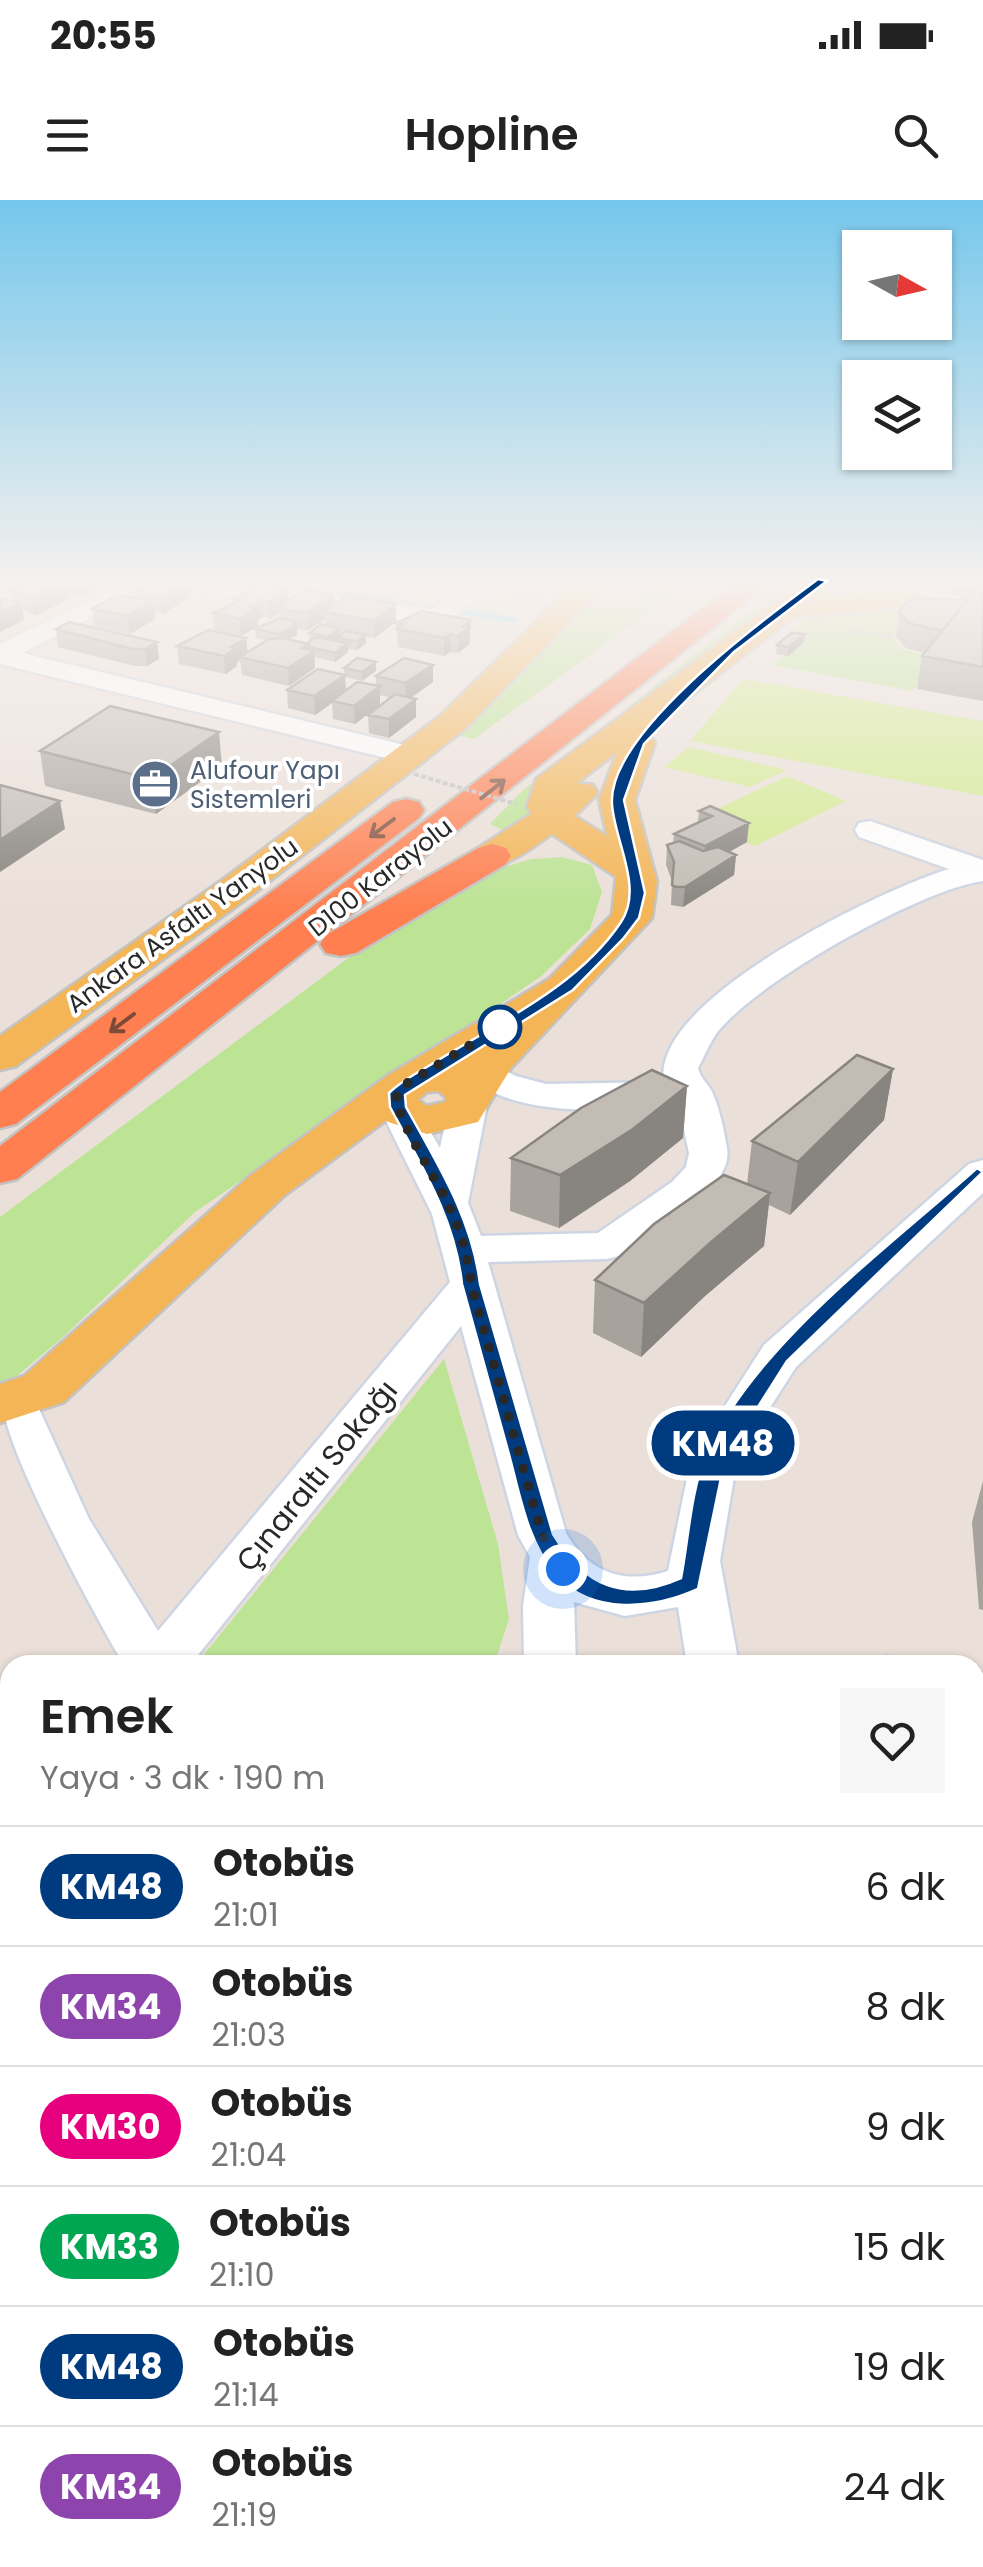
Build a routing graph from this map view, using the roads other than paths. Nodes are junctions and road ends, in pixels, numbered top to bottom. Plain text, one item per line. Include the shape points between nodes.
1 (137, 691) edge
2 (484, 691) edge
3 (565, 691) edge
4 (640, 691) edge
5 (674, 691) edge
6 (689, 691) edge
7 (638, 743) junction
8 (413, 765) junction
9 (552, 817) junction
10 (870, 830) dead end
11 (492, 856) junction
12 (632, 870) junction
13 (982, 871) edge
14 (568, 986) junction
15 (0, 1056) edge
16 (694, 1092) junction
17 (443, 1104) junction
18 (0, 1114) edge
19 (0, 1168) edge
20 (983, 1172) edge
21 (0, 1178) edge
22 (449, 1200) junction
23 (469, 1266) junction
24 (21, 1402) edge
25 (555, 1556) junction
26 (696, 1563) junction
27 (548, 1606) junction
28 (145, 1655) edge
29 (168, 1655) edge
30 (530, 1655) edge
31 (550, 1655) edge
32 (711, 1655) edge

1 - 8 street
2 - 8 main road, Ankara Asfaltı Yanyolu
3 -> 18 highway, D100 Karayolu
19 -> 4 highway, D100 Karayolu
5 - 9 main road via 559,776 544,798
6 - 7 main road
7 - 9 main road
7 - 12 main road via 617,800
8 - 15 main road, Ankara Asfaltı Yanyolu
9 - 11 main road
9 - 12 main road
10 - 13 street
11 - 12 main road via 553,848
11 - 21 highway via 342,943
12 - 14 main road via 638,893 632,918
13 - 16 street via 880,911 729,1001 704,1025 680,1068
14 - 17 main road
14 - 17 main road
16 - 17 street
16 - 23 street via 709,1153 706,1170 686,1191 607,1246
17 - 22 street
17 - 22 street
17 - 24 main road via 268,1185
20 - 26 street via 780,1356 714,1459
22 - 23 street
23 - 25 street via 542,1535
23 - 29 street, Çınaraltı Sokağı via 342,1447
24 - 28 street via 66,1522
25 - 26 street via 584,1586 638,1598 691,1583
25 - 27 street
26 - 32 street
27 - 30 street
27 - 31 street

